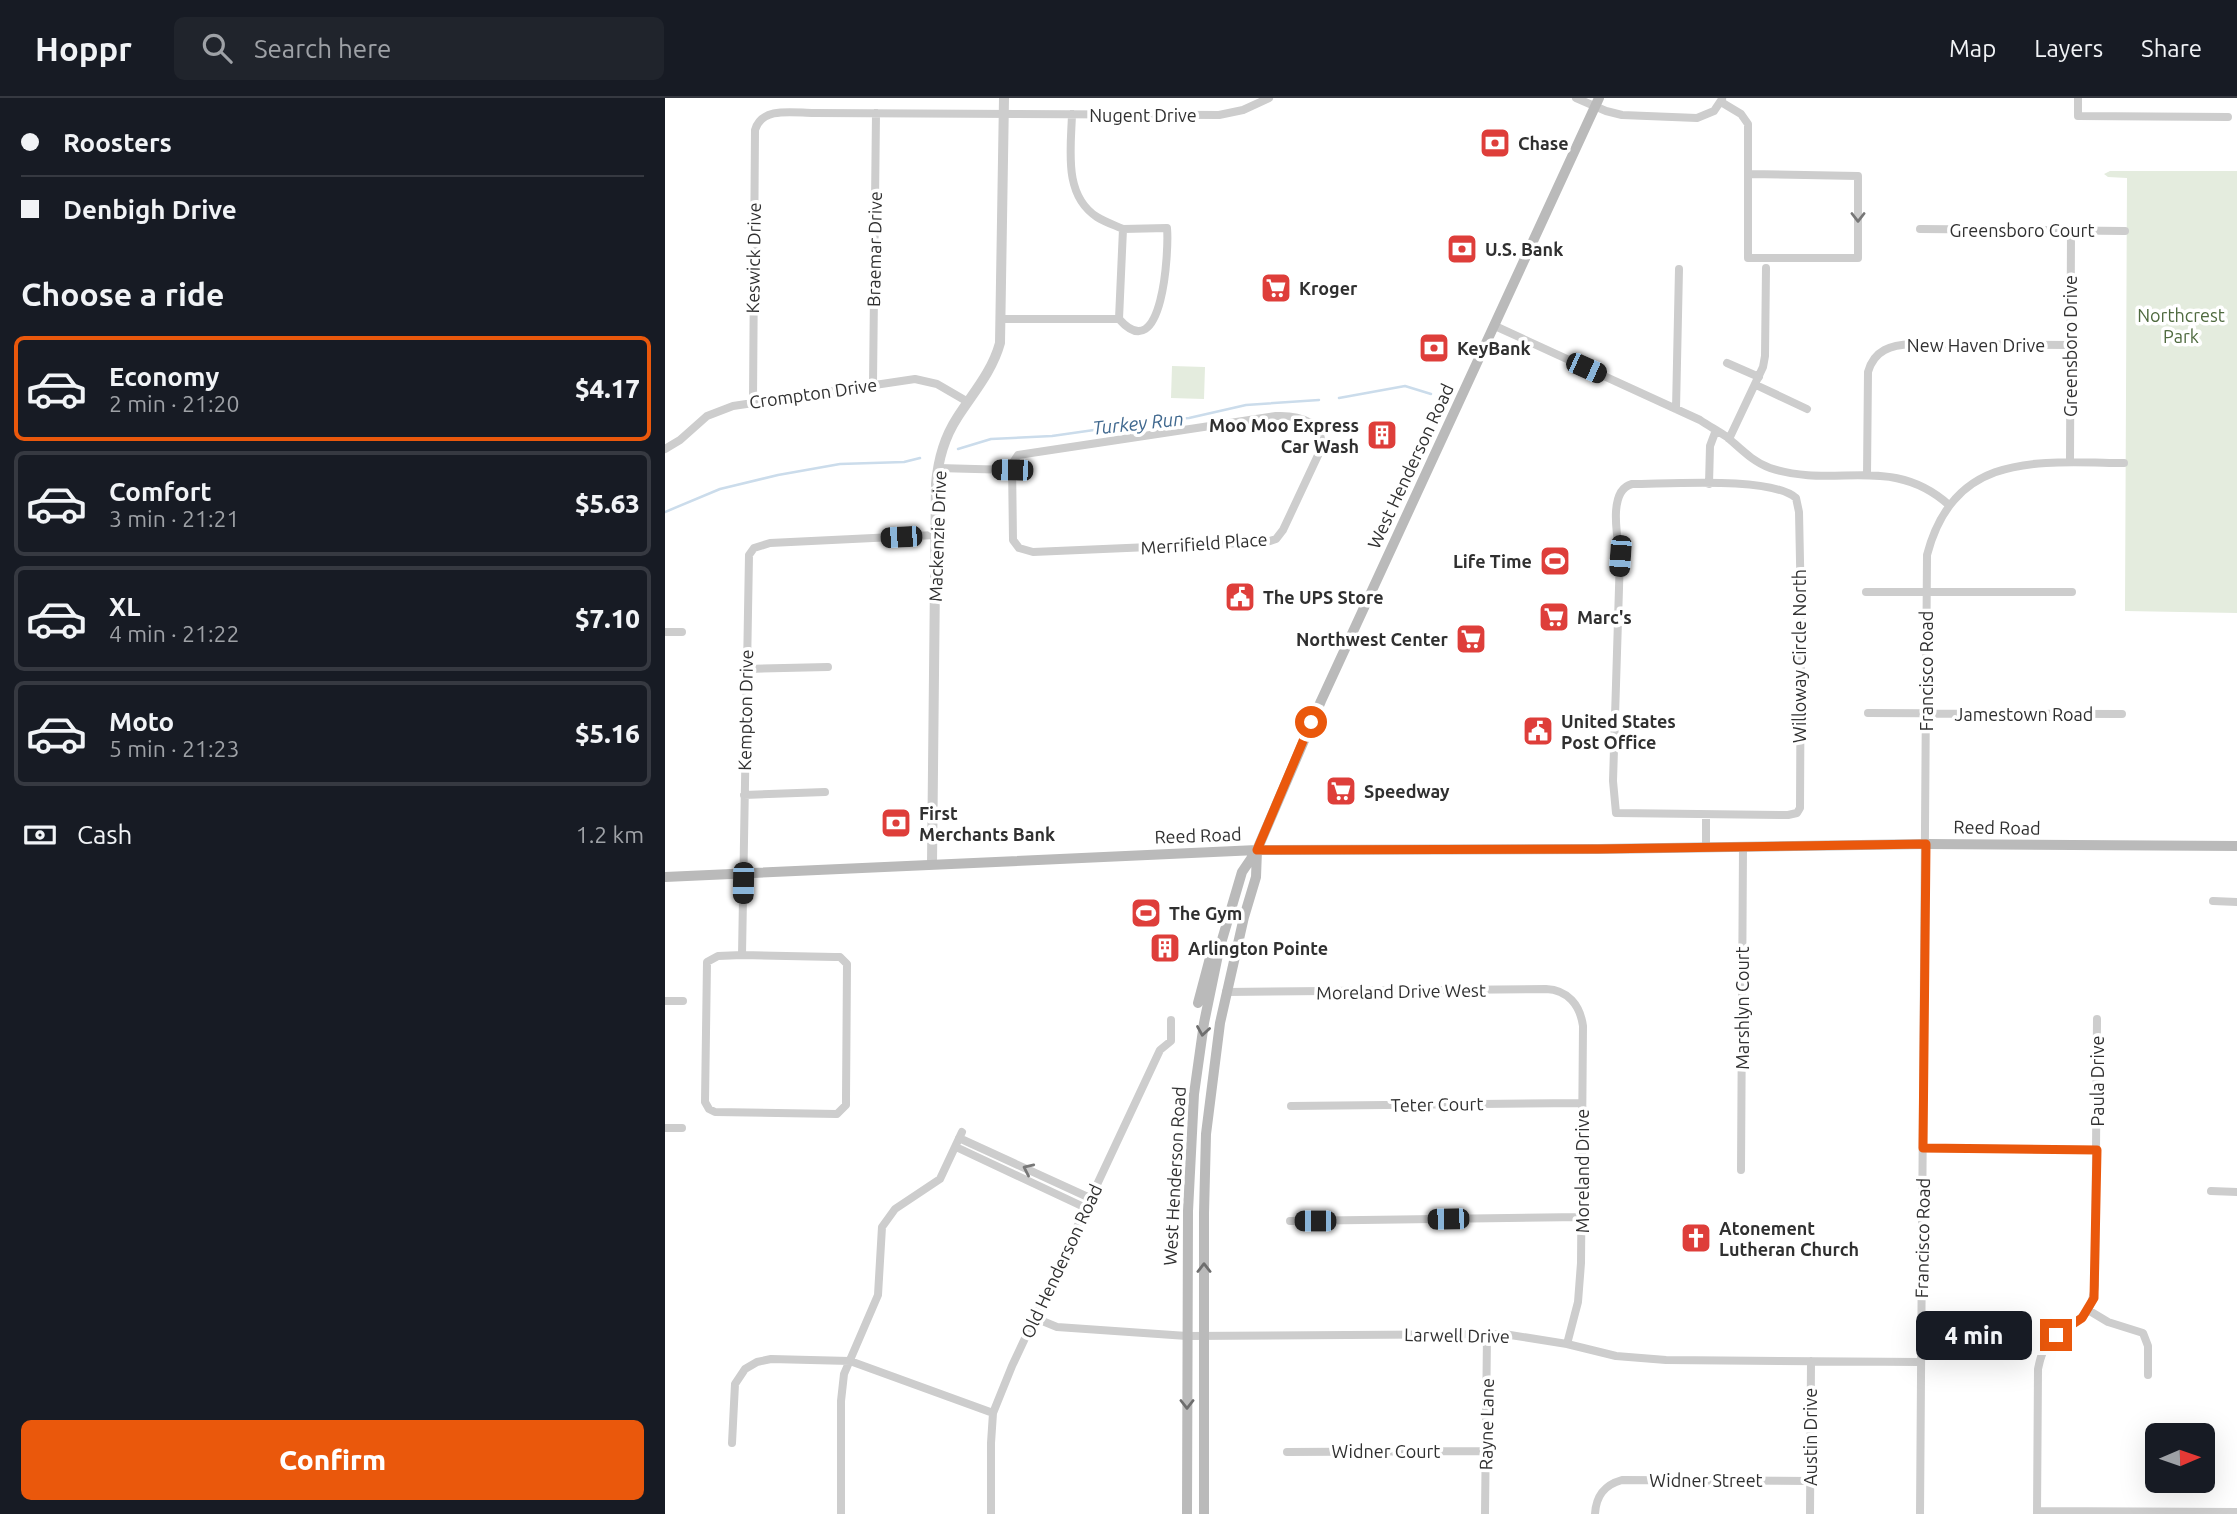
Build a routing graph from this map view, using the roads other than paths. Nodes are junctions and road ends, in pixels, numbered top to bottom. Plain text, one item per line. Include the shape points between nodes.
1 (1004, 98) edge
2 (1269, 98) edge
3 (1576, 98) edge
4 (2078, 98) edge
5 (1722, 100) edge
6 (1597, 102) edge
7 (876, 113) junction
8 (1004, 114) junction
9 (1072, 114) junction
10 (762, 117) joint
11 (2228, 117) dead end
12 (1749, 174) junction
13 (1123, 229) junction
14 (1920, 229) dead end
15 (2071, 231) junction
16 (2125, 231) dead end
17 (1766, 268) dead end
18 (1679, 269) dead end
19 (1001, 319) junction
20 (1119, 319) junction
21 (1495, 326) junction
22 (2069, 345) junction
23 (1727, 363) dead end
24 (1757, 381) junction
25 (873, 384) junction
26 (753, 401) junction
27 (968, 402) junction
28 (1676, 408) junction
29 (1807, 409) dead end
30 (1716, 430) junction
31 (1729, 439) junction
32 (665, 449) edge
33 (2070, 462) junction
34 (2124, 463) dead end
35 (938, 468) junction
36 (1012, 470) junction
37 (1867, 475) junction
38 (1709, 484) junction
39 (1949, 505) junction
40 (935, 535) junction
41 (1866, 592) dead end
42 (2072, 592) dead end
43 (1926, 593) junction
44 (665, 632) edge
45 (682, 632) dead end
46 (828, 667) dead end
47 (746, 669) junction
48 (1868, 713) dead end
49 (1926, 714) junction
50 (2122, 714) dead end
51 (825, 792) dead end
52 (744, 795) junction
53 (1706, 815) junction
54 (1926, 844) junction
55 (2237, 846) edge
56 (1706, 847) junction
57 (1743, 847) junction
58 (1257, 850) junction
59 (932, 864) junction
60 (743, 873) junction
61 (665, 877) edge
62 (2213, 901) dead end
63 (2237, 902) edge
64 (1219, 950) junction
65 (742, 956) junction
66 (1226, 992) junction
67 (1573, 1000) joint
68 (665, 1001) edge
69 (683, 1001) dead end
70 (1198, 1003) dead end
71 (2098, 1019) dead end
72 (1171, 1020) dead end
73 (1582, 1103) junction
74 (1291, 1106) dead end
75 (665, 1128) edge
76 (682, 1128) dead end
77 (955, 1147) junction
78 (1923, 1148) junction
79 (2097, 1150) junction
80 (1741, 1170) dead end
81 (2211, 1191) dead end
82 (2237, 1192) edge
83 (1090, 1198) junction
84 (1086, 1208) junction
85 (1581, 1217) junction
86 (1290, 1220) dead end
87 (2088, 1310) junction
88 (1035, 1318) junction
89 (1487, 1334) junction
90 (1187, 1336) junction
91 (1204, 1336) junction
92 (1567, 1344) junction
93 (850, 1361) junction
94 (1811, 1361) junction
95 (1920, 1362) junction
96 (2148, 1375) dead end
97 (993, 1413) junction
98 (731, 1443) dead end
99 (1485, 1451) junction
100 (1287, 1452) dead end
101 (1810, 1481) junction
102 (2037, 1512) edge
103 (2237, 1512) edge
104 (2150, 1513) edge
105 (841, 1514) edge
106 (991, 1514) edge
107 (1187, 1514) edge
108 (1204, 1514) edge
109 (1485, 1514) edge
110 (1595, 1514) edge
111 (1809, 1514) edge
112 (1920, 1514) edge

1 - 8 street, Mackenzie Drive
2 - 9 street, Nugent Drive via 1219,115
3 - 6 street
4 - 11 street via 2078,116
5 - 6 street via 1714,111 1697,118 1622,115
5 - 12 street via 1748,124
6 - 21 main road, West Henderson Road
7 - 8 street, Nugent Drive
7 - 10 street, Nugent Drive
7 - 25 street, Braemar Drive
8 - 9 street, Nugent Drive
8 - 19 street, Mackenzie Drive
9 - 13 street via 1071,166 1078,195 1097,217
10 - 26 street, Keswick Drive via 755,130
12 -> 12 street via 1858,176 1858,258 1748,258
13 - 20 street
13 - 20 street via 1167,228 1168,257 1157,311 1148,327 1136,331
14 - 15 street, Greensboro Court
15 - 16 street, Greensboro Court
15 - 22 street, Greensboro Drive
17 - 24 street via 1765,356
18 - 28 street
19 - 20 street
19 - 27 street, Mackenzie Drive via 995,360
21 - 28 street
21 - 58 main road, West Henderson Road
22 - 33 street, Greensboro Drive
22 - 37 street, New Haven Drive via 1912,344 1884,349 1868,372
23 - 24 street
24 - 29 street
24 - 31 street
25 - 26 street, Crompton Drive
25 - 27 street, Crompton Drive via 928,380
26 - 32 street, Crompton Drive via 707,416
27 - 35 street, Mackenzie Drive via 946,440
28 - 30 street
30 - 31 street
30 - 38 street via 1710,446
31 - 37 street via 1760,464 1787,473
33 - 34 street
33 - 39 street via 2023,464 1990,473
35 - 36 street
35 - 40 street, Mackenzie Drive
36 - 36 street, Merrifield Place via 1014,459 1024,452 1276,416 1306,419 1322,439 1281,533 1268,542 1023,551 1012,535
37 - 39 street via 1914,481
38 - 53 street, Willoway Circle North via 1767,486 1796,498 1800,808 1788,816
38 - 53 street via 1632,484 1619,491 1613,781 1616,813
39 - 43 street, Francisco Road via 1927,555
40 - 47 street, Kempton Drive via 754,548 747,562
40 - 59 street, Mackenzie Drive
41 - 43 street
42 - 43 street
43 - 49 street, Francisco Road
44 - 45 street
46 - 47 street
47 - 52 street, Kempton Drive
48 - 49 street, Jamestown Road
49 - 50 street, Jamestown Road
49 - 54 street, Francisco Road
51 - 52 street
52 - 60 street, Kempton Drive
53 - 56 street
54 - 55 main road, Reed Road
54 - 57 main road, Reed Road
54 - 78 street, Francisco Road
56 - 57 main road, Reed Road
56 - 58 main road, Reed Road
57 - 80 street, Marshlyn Court
58 - 59 main road, Reed Road
58 - 64 main road, West Henderson Road via 1242,872
58 - 66 main road, West Henderson Road via 1256,877
59 - 60 main road, Reed Road
60 - 61 main road, Reed Road
60 - 65 street, Kempton Drive
62 - 63 street
64 - 70 main road via 1211,954
64 -> 90 main road, West Henderson Road via 1191,1131
65 - 65 street via 844,960 846,1105 837,1114 709,1109 704,1094 707,962 718,956
66 - 67 street, Moreland Drive West via 1546,989
91 -> 66 main road, West Henderson Road via 1206,1134
67 - 73 street, Moreland Drive via 1583,1026
68 - 69 street
71 - 79 street, Paula Drive
72 - 83 street, Old Henderson Road via 1171,1041 1160,1050
73 - 74 street, Teter Court
73 - 85 street, Moreland Drive
75 - 76 street
83 -> 77 street via 961,1135
77 - 84 street
77 - 93 street via 940,1179 895,1209 884,1223 878,1295
78 - 79 street
78 - 95 street, Francisco Road
79 - 87 street, Paula Drive via 2095,1285
81 - 82 street
83 - 84 street, Old Henderson Road
84 - 88 street, Old Henderson Road
85 - 86 street
85 - 92 street, Moreland Drive via 1580,1283
87 - 96 street via 2143,1333
87 - 102 street via 2047,1343 2038,1369
88 - 90 street, Larwell Drive via 1057,1327
88 - 97 street, Old Henderson Road
89 - 91 street, Larwell Drive
89 - 92 street, Larwell Drive
89 - 99 street, Rayne Lane
90 - 91 street, Larwell Drive
90 -> 107 main road, West Henderson Road
91 - 108 main road, West Henderson Road
92 - 94 street, Larwell Drive via 1616,1356 1666,1360
93 - 97 street
93 - 98 street via 771,1359 745,1369 735,1384
93 - 105 street via 841,1400
94 - 95 street, Larwell Drive
94 - 101 street, Austin Drive
95 - 112 street, Francisco Road
97 - 106 street, Old Henderson Road
99 - 100 street, Widner Court
99 - 109 street, Rayne Lane
101 - 110 street, Widner Street via 1628,1479 1605,1488
101 - 111 street, Austin Drive
102 - 104 street
103 - 104 street

